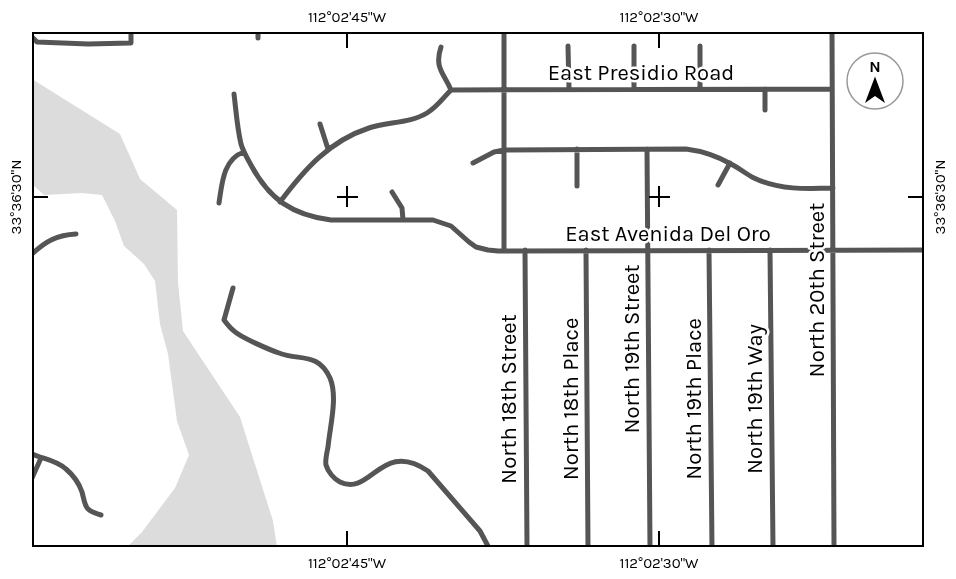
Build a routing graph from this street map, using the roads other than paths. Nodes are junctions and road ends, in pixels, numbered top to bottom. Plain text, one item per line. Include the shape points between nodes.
1 (131, 32) edge
2 (504, 32) edge
3 (832, 32) edge
4 (32, 37) edge
5 (567, 46) dead end
6 (634, 46) dead end
7 (700, 46) dead end
8 (441, 47) dead end
9 (569, 89) junction
10 (634, 89) junction
11 (700, 89) junction
12 (765, 89) junction
13 (832, 89) junction
14 (451, 90) junction
15 (504, 90) junction
16 (234, 94) dead end
17 (765, 110) dead end
18 (320, 124) dead end
19 (328, 149) junction
20 (577, 149) junction
21 (647, 149) junction
22 (504, 150) junction
23 (244, 152) junction
24 (473, 163) dead end
25 (730, 163) junction
26 (718, 185) dead end
27 (576, 186) dead end
28 (833, 188) junction
29 (392, 192) dead end
30 (280, 202) junction
31 (219, 203) dead end
32 (403, 220) junction
33 (76, 234) dead end
34 (32, 241) edge
35 (38, 248) junction
36 (504, 250) junction
37 (525, 250) junction
38 (586, 250) junction
39 (648, 250) junction
40 (709, 250) junction
41 (770, 250) junction
42 (833, 250) junction
43 (924, 250) edge
44 (32, 254) edge
45 (233, 288) dead end
46 (32, 454) edge
47 (41, 458) junction
48 (32, 478) edge
49 (101, 514) dead end
50 (489, 548) edge
51 (527, 548) edge
52 (588, 548) edge
53 (650, 548) edge
54 (712, 548) edge
55 (772, 548) edge
56 (834, 548) edge

1 - 4 street via 131,43 37,42
2 - 15 street
3 - 13 street, North 20th Street
5 - 9 street
6 - 10 street
7 - 11 street
8 - 14 street via 438,64
9 - 10 street, East Presidio Road
9 - 15 street, East Presidio Road
10 - 11 street, East Presidio Road
11 - 12 street, East Presidio Road
12 - 13 street, East Presidio Road
12 - 17 street
13 - 28 street, North 20th Street
14 - 15 street, East Presidio Road
14 - 19 street via 420,117 369,128
15 - 22 street
16 - 23 street
18 - 19 street
19 - 30 street
20 - 21 street
20 - 22 street
20 - 27 street
21 - 25 street via 686,149
21 - 39 street, North 19th Street
22 - 24 street
22 - 36 street
23 - 30 street via 258,179
23 - 31 street via 234,156 227,168
25 - 26 street
25 - 28 street via 753,178 777,186
28 - 42 street, North 20th Street
29 - 32 street via 402,208
30 - 32 street, East Avenida Del Oro via 295,211 330,220
32 - 36 street, East Avenida Del Oro via 442,222 476,247
33 - 35 street via 63,235
34 - 35 street
35 - 44 street
36 - 37 street, East Avenida Del Oro
37 - 38 street, East Avenida Del Oro
37 - 51 street, North 18th Street
38 - 39 street, East Avenida Del Oro
38 - 52 street, North 18th Place
39 - 40 street, East Avenida Del Oro
39 - 53 street, North 19th Street
40 - 41 street, East Avenida Del Oro
40 - 54 street, North 19th Place
41 - 42 street, East Avenida Del Oro
41 - 55 street, North 19th Way
42 - 43 street, East Avenida Del Oro
42 - 56 street, North 20th Street
45 - 50 street via 224,320 234,332 279,354 314,360 327,373 334,395 326,464 332,476 353,484 365,481 387,464 418,464 480,531
46 - 47 street
47 - 48 street
47 - 49 street via 65,468 79,485 85,506

